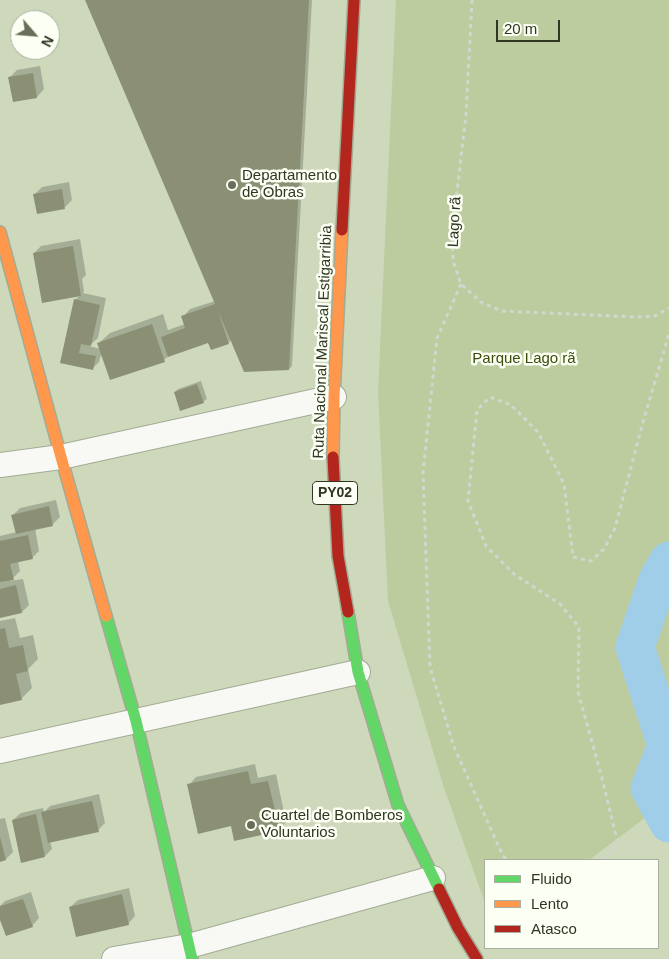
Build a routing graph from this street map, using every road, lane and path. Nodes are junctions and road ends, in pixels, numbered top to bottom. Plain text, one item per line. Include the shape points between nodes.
1 (354, 0) edge
2 (472, 0) edge
3 (0, 232) edge
4 (461, 284) junction
5 (669, 308) edge
6 (669, 334) edge
7 (334, 397) junction
8 (61, 457) junction
9 (0, 465) edge
10 (358, 672) junction
11 (136, 721) junction
12 (0, 751) edge
13 (507, 859) edge
14 (603, 859) edge
15 (434, 878) junction
16 (191, 952) edge
17 (114, 959) edge
18 (476, 959) edge

1 - 7 main road, Ruta Nacional Mariscal Estigarribia / PY02
2 - 4 path, Lago rã via 466,115 452,233 454,261
3 - 8 main road
4 - 5 path via 482,303 502,311 636,317 656,316
4 - 13 path via 437,338 423,474 430,668 454,747
6 - 14 path via 615,528 604,549 591,561 573,557 564,484 538,432 511,405 490,396 477,410 468,501 486,546 514,574 560,604 579,627 578,692 618,844
7 - 8 street
7 - 10 main road, Ruta Nacional Mariscal Estigarribia / PY02 via 333,457 338,556
8 - 9 street
8 - 11 main road
10 - 11 street
10 - 15 main road, Ruta Nacional Mariscal Estigarribia / PY02 via 398,805
11 - 12 street
11 - 16 main road
15 - 16 street
15 - 18 main road, Ruta Nacional Mariscal Estigarribia / PY02
16 - 17 street

